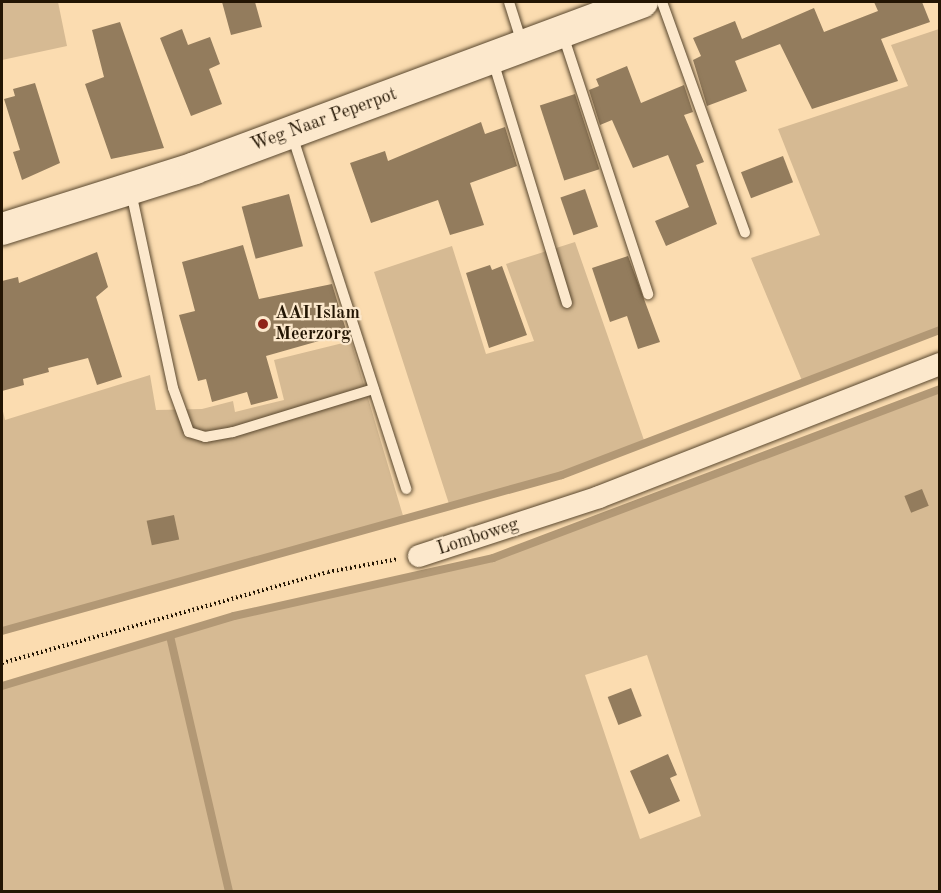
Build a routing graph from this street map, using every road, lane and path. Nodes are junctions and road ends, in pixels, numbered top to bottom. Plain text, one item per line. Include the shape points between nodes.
1 (508, 2) edge
2 (642, 2) edge
3 (662, 2) edge
4 (562, 31) junction
5 (523, 46) junction
6 (492, 57) junction
7 (291, 131) junction
8 (130, 189) junction
9 (2, 229) edge
10 (745, 233) dead end
11 (648, 294) dead end
12 (567, 303) dead end
13 (939, 364) edge
14 (374, 389) junction
15 (406, 489) dead end
16 (419, 556) joint
17 (2, 663) edge

1 - 5 lane
2 - 4 street, Weg Naar Peperpot
3 - 10 lane
4 - 5 street, Weg Naar Peperpot
4 - 11 lane
5 - 6 street, Weg Naar Peperpot
6 - 7 street, Weg Naar Peperpot
6 - 12 lane
7 - 8 street, Weg Naar Peperpot
7 - 14 lane
8 - 9 street, Weg Naar Peperpot
8 - 14 lane via 173,388 189,432 205,436 233,432
13 - 16 street, Lomboweg via 599,497
14 - 15 lane
16 - 17 path, Lomboweg via 328,572

